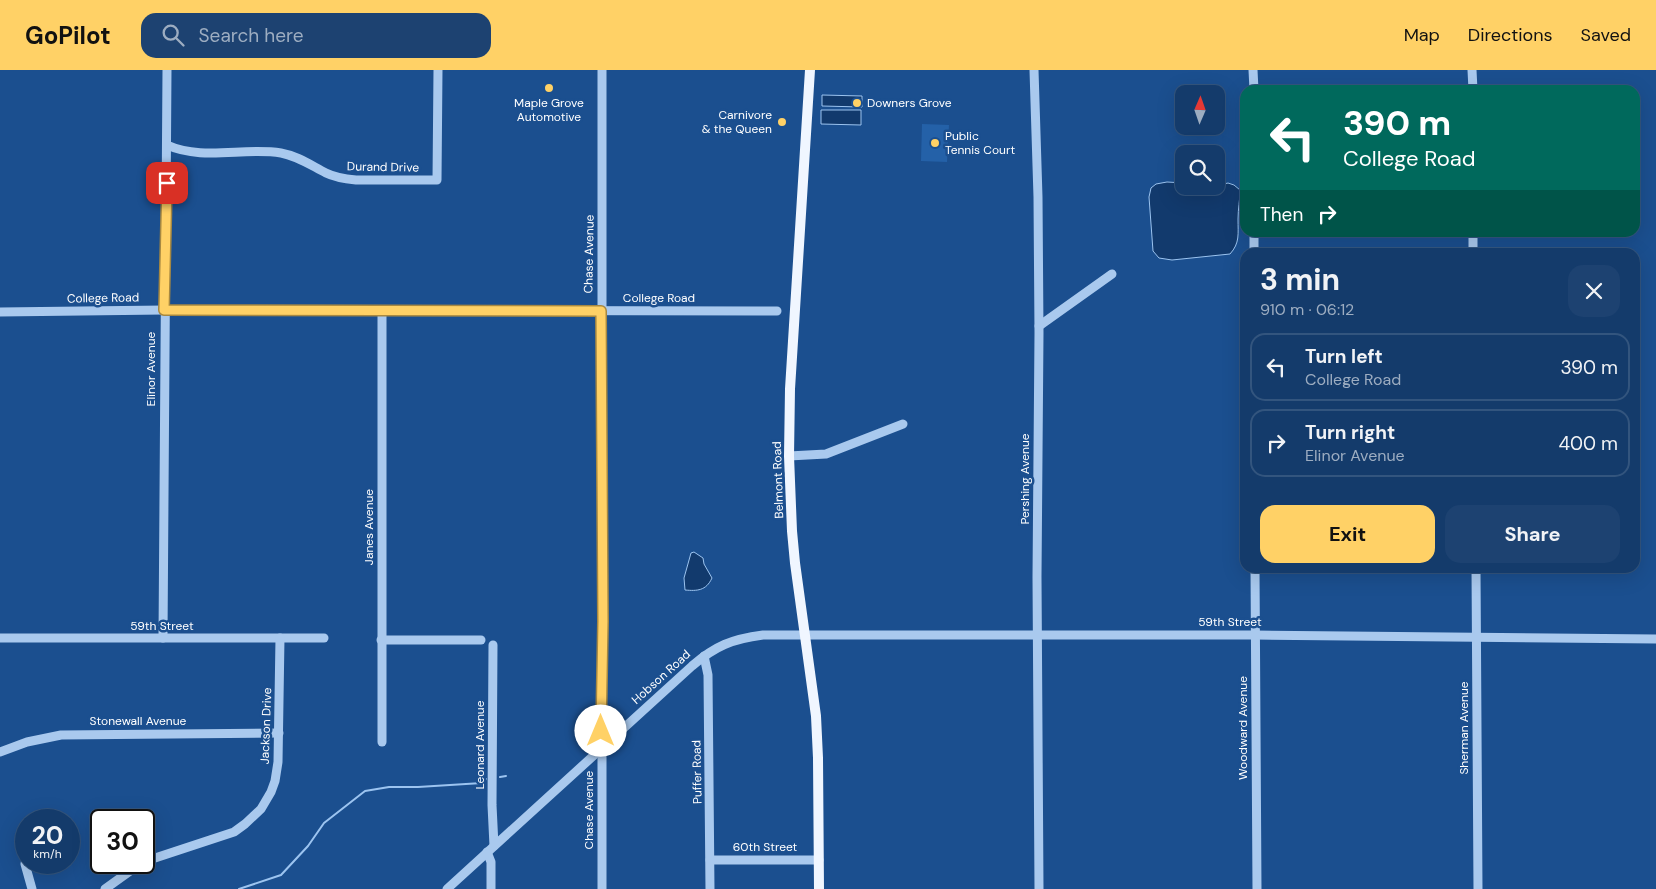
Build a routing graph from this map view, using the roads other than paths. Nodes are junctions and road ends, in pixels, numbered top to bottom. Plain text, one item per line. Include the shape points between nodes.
1 (167, 70) edge
2 (438, 70) edge
3 (602, 70) edge
4 (810, 70) edge
5 (1034, 70) edge
6 (1254, 70) edge
7 (1472, 70) edge
8 (1254, 85) edge
9 (1472, 85) edge
10 (167, 144) junction
11 (1112, 274) dead end
12 (164, 310) junction
13 (601, 311) junction
14 (777, 311) dead end
15 (0, 312) edge
16 (382, 312) junction
17 (1039, 326) junction
18 (903, 424) dead end
19 (789, 456) junction
20 (1255, 573) edge
21 (1476, 573) edge
22 (804, 635) junction
23 (1038, 635) junction
24 (1255, 635) junction
25 (1476, 637) junction
26 (0, 638) edge
27 (163, 638) junction
28 (280, 638) junction
29 (324, 638) dead end
30 (1656, 638) edge
31 (381, 640) junction
32 (481, 640) dead end
33 (493, 645) dead end
34 (704, 656) junction
35 (279, 733) junction
36 (382, 742) dead end
37 (601, 749) junction
38 (0, 752) edge
39 (491, 849) junction
40 (155, 858) edge
41 (710, 860) junction
42 (819, 860) junction
43 (28, 874) edge
44 (126, 874) edge
45 (32, 889) edge
46 (105, 889) edge
47 (447, 889) edge
48 (491, 889) edge
49 (602, 889) edge
50 (710, 889) edge
51 (819, 889) edge
52 (1039, 889) edge
53 (1257, 889) edge
54 (1478, 889) edge

1 - 10 street, Elinor Avenue
2 - 10 street, Durand Drive via 437,180 356,180 335,177 282,153 190,152
3 - 13 street, Chase Avenue
4 - 19 main road, Belmont Road via 790,389
5 - 17 street, Pershing Avenue
6 - 8 street
7 - 9 street
10 - 12 street, Elinor Avenue
11 - 17 street
12 - 15 street, College Road
12 - 16 street, College Road
12 - 27 street, Elinor Avenue
13 - 14 street, College Road
13 - 16 street, College Road
13 - 37 street, Chase Avenue
16 - 31 street, Janes Avenue
17 - 23 street, Pershing Avenue
18 - 19 street via 826,454
19 - 22 main road, Belmont Road via 792,531
20 - 24 street, Woodward Avenue
21 - 25 street, Sherman Avenue
22 - 23 street, 59th Street
22 - 34 street, Hobson Road via 737,639
22 - 42 main road, Belmont Road via 816,724
23 - 24 street, 59th Street
23 - 52 street, Pershing Avenue
24 - 25 street, 59th Street
24 - 53 street, Woodward Avenue
25 - 30 street, 59th Street
25 - 54 street, Sherman Avenue
26 - 27 street, 59th Street
27 - 28 street, 59th Street
28 - 29 street, 59th Street
28 - 35 street, Jackson Drive
31 - 32 street
31 - 36 street, Janes Avenue
33 - 39 street, Leonard Avenue
34 - 37 street, Hobson Road
34 - 41 street, Puffer Road via 708,675
35 - 38 street, Stonewall Avenue via 68,734 36,739
35 - 40 street, Jackson Drive via 275,782 266,803 255,816 225,835
37 - 39 street, Hobson Road
37 - 49 street, Chase Avenue
39 - 47 street, Hobson Road
39 - 48 street, Leonard Avenue
41 - 42 street, 60th Street
41 - 50 street, Puffer Road
42 - 51 main road, Belmont Road
43 - 45 street
44 - 46 street, Jackson Drive

